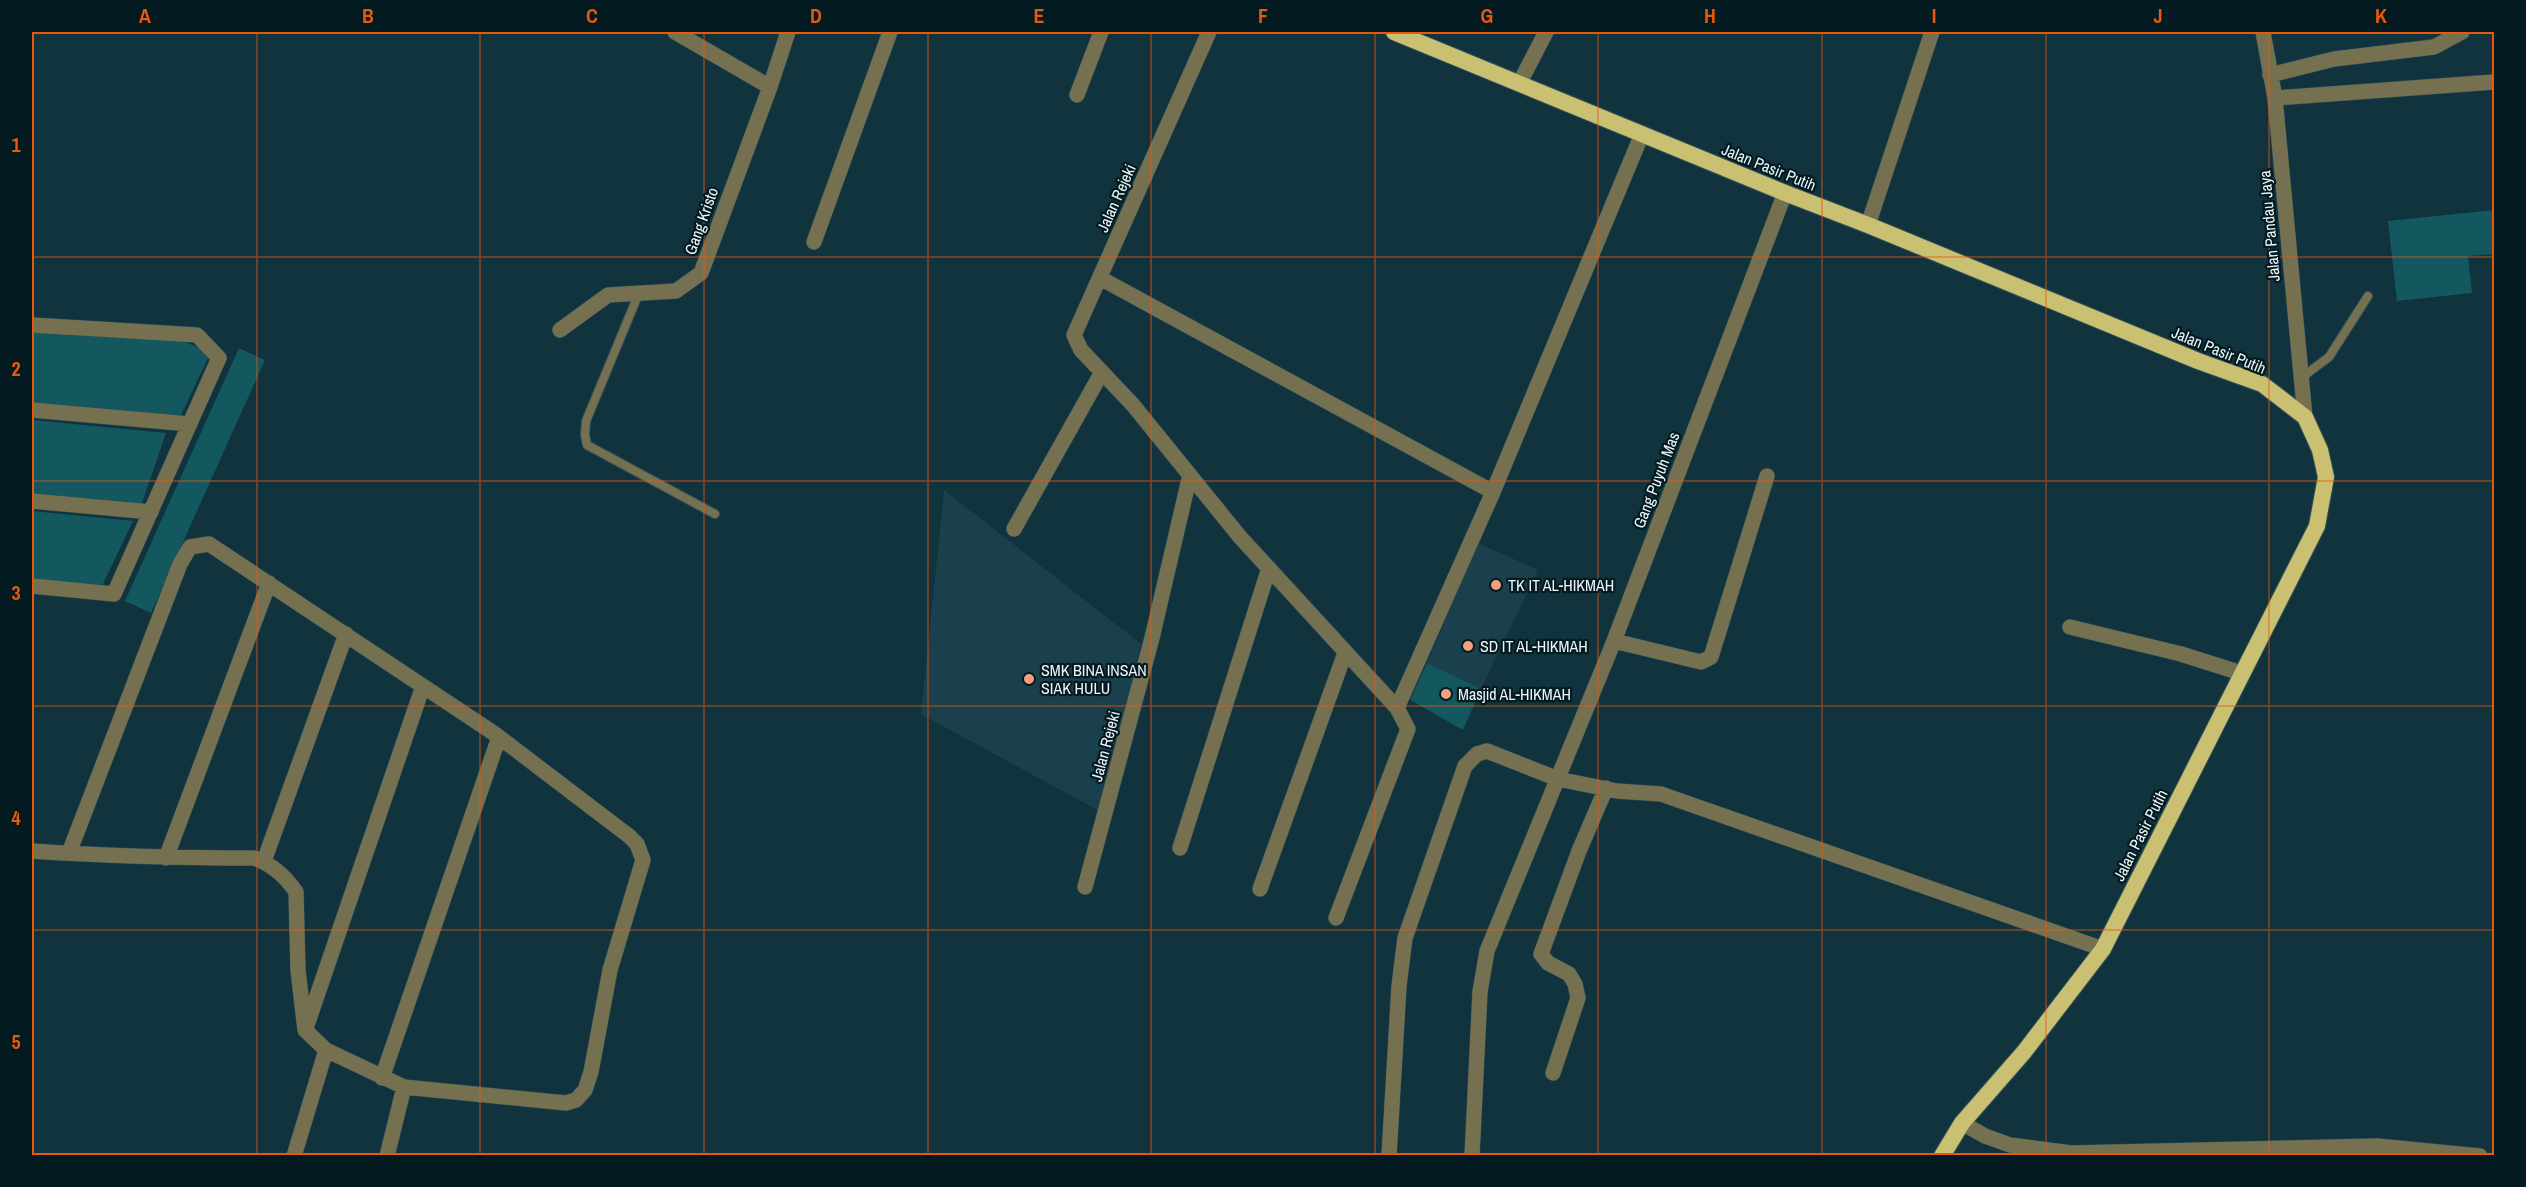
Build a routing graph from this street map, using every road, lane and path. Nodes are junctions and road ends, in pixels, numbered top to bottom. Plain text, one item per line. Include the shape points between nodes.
1 (675, 32) edge
2 (788, 32) edge
3 (890, 32) edge
4 (1101, 32) edge
5 (1209, 32) edge
6 (1394, 32) edge
7 (1546, 32) edge
8 (1932, 32) edge
9 (2264, 32) edge
10 (2462, 32) edge
11 (2270, 75) junction
12 (2494, 82) edge
13 (1519, 84) junction
14 (770, 87) junction
15 (1077, 95) dead end
16 (2275, 98) junction
17 (1642, 134) junction
18 (1785, 194) junction
19 (1868, 225) junction
20 (814, 242) dead end
21 (1100, 278) junction
22 (639, 293) junction
23 (2368, 296) dead end
24 (32, 326) edge
25 (560, 330) dead end
26 (1102, 372) junction
27 (2301, 378) junction
28 (32, 410) edge
29 (2305, 417) junction
30 (190, 424) junction
31 (1190, 474) junction
32 (1767, 476) dead end
33 (1493, 492) junction
34 (32, 501) edge
35 (151, 512) junction
36 (715, 514) dead end
37 (1014, 529) dead end
38 (1269, 568) junction
39 (269, 584) junction
40 (32, 586) edge
41 (2070, 627) dead end
42 (346, 634) junction
43 (1614, 641) junction
44 (1345, 653) junction
45 (2241, 673) junction
46 (423, 686) junction
47 (1397, 708) junction
48 (495, 734) junction
49 (1558, 779) junction
50 (1606, 788) junction
51 (1180, 848) dead end
52 (32, 851) edge
53 (69, 853) junction
54 (166, 858) junction
55 (264, 861) junction
56 (1084, 887) dead end
57 (1260, 889) dead end
58 (1336, 918) dead end
59 (2103, 949) junction
60 (305, 1030) junction
61 (326, 1050) junction
62 (1553, 1074) dead end
63 (382, 1078) junction
64 (404, 1087) junction
65 (1962, 1123) junction
66 (294, 1155) edge
67 (387, 1155) edge
68 (1389, 1155) edge
69 (1472, 1155) edge
70 (1942, 1155) edge
71 (2480, 1155) edge

1 - 14 street
2 - 14 street, Gang Kristo
3 - 20 street
4 - 15 street
5 - 21 street, Jalan Rejeki
6 - 13 highway, Jalan Pasir Putih
7 - 13 street
8 - 19 street
9 - 11 street, Jalan Pandau Jaya
10 - 11 street via 2434,47 2334,59
11 - 16 street, Jalan Pandau Jaya
12 - 16 street
13 - 17 highway, Jalan Pasir Putih
14 - 22 street, Gang Kristo via 701,273 676,291
16 - 27 street, Jalan Pandau Jaya
17 - 18 highway, Jalan Pasir Putih
17 - 33 street
18 - 19 highway, Jalan Pasir Putih
18 - 43 street, Gang Puyuh Mas
19 - 29 highway, Jalan Pasir Putih via 2262,384
21 - 26 street, Jalan Rejeki via 1074,335 1081,350
21 - 33 street
22 - 25 street, Gang Kristo via 604,297
22 - 36 lane via 586,421 587,445
23 - 27 lane via 2329,357
24 - 30 street via 197,335 219,358
26 - 31 street, Jalan Rejeki
26 - 37 street
27 - 29 street, Jalan Pandau Jaya
28 - 30 street
29 - 45 highway, Jalan Pasir Putih via 2320,450 2326,477 2317,526
30 - 35 street
31 - 38 street, Jalan Rejeki
31 - 56 street, Jalan Rejeki via 1152,638
32 - 43 street via 1711,657 1701,662
33 - 47 street
34 - 35 street
35 - 40 street via 114,594
38 - 44 street, Jalan Rejeki
38 - 51 street
39 - 42 street
39 - 53 street via 209,544 190,547
39 - 54 street
41 - 45 street
42 - 46 street
42 - 55 street
43 - 49 street, Gang Puyuh Mas
44 - 47 street, Jalan Rejeki
44 - 57 street
45 - 59 highway, Jalan Pasir Putih
46 - 48 street
46 - 60 street
47 - 58 street, Jalan Rejeki via 1408,729 1407,737
48 - 63 street via 498,740
48 - 64 street via 629,836 643,860 610,970 591,1072 585,1090 576,1100 566,1103
49 - 50 street
49 - 68 street via 1487,751 1477,754 1465,766 1405,938
49 - 69 street, Gang Puyuh Mas via 1487,951 1480,992
50 - 59 street via 1661,794
50 - 62 street via 1541,954 1548,963 1569,974 1578,998
52 - 53 street
53 - 54 street
54 - 55 street
55 - 60 street via 296,892 298,970
59 - 65 highway, Jalan Pasir Putih via 2024,1052
60 - 61 street
61 - 63 street
61 - 66 street
63 - 64 street
64 - 67 street
65 - 70 highway, Jalan Pasir Putih
65 - 71 street via 2010,1145 2071,1153 2377,1146

